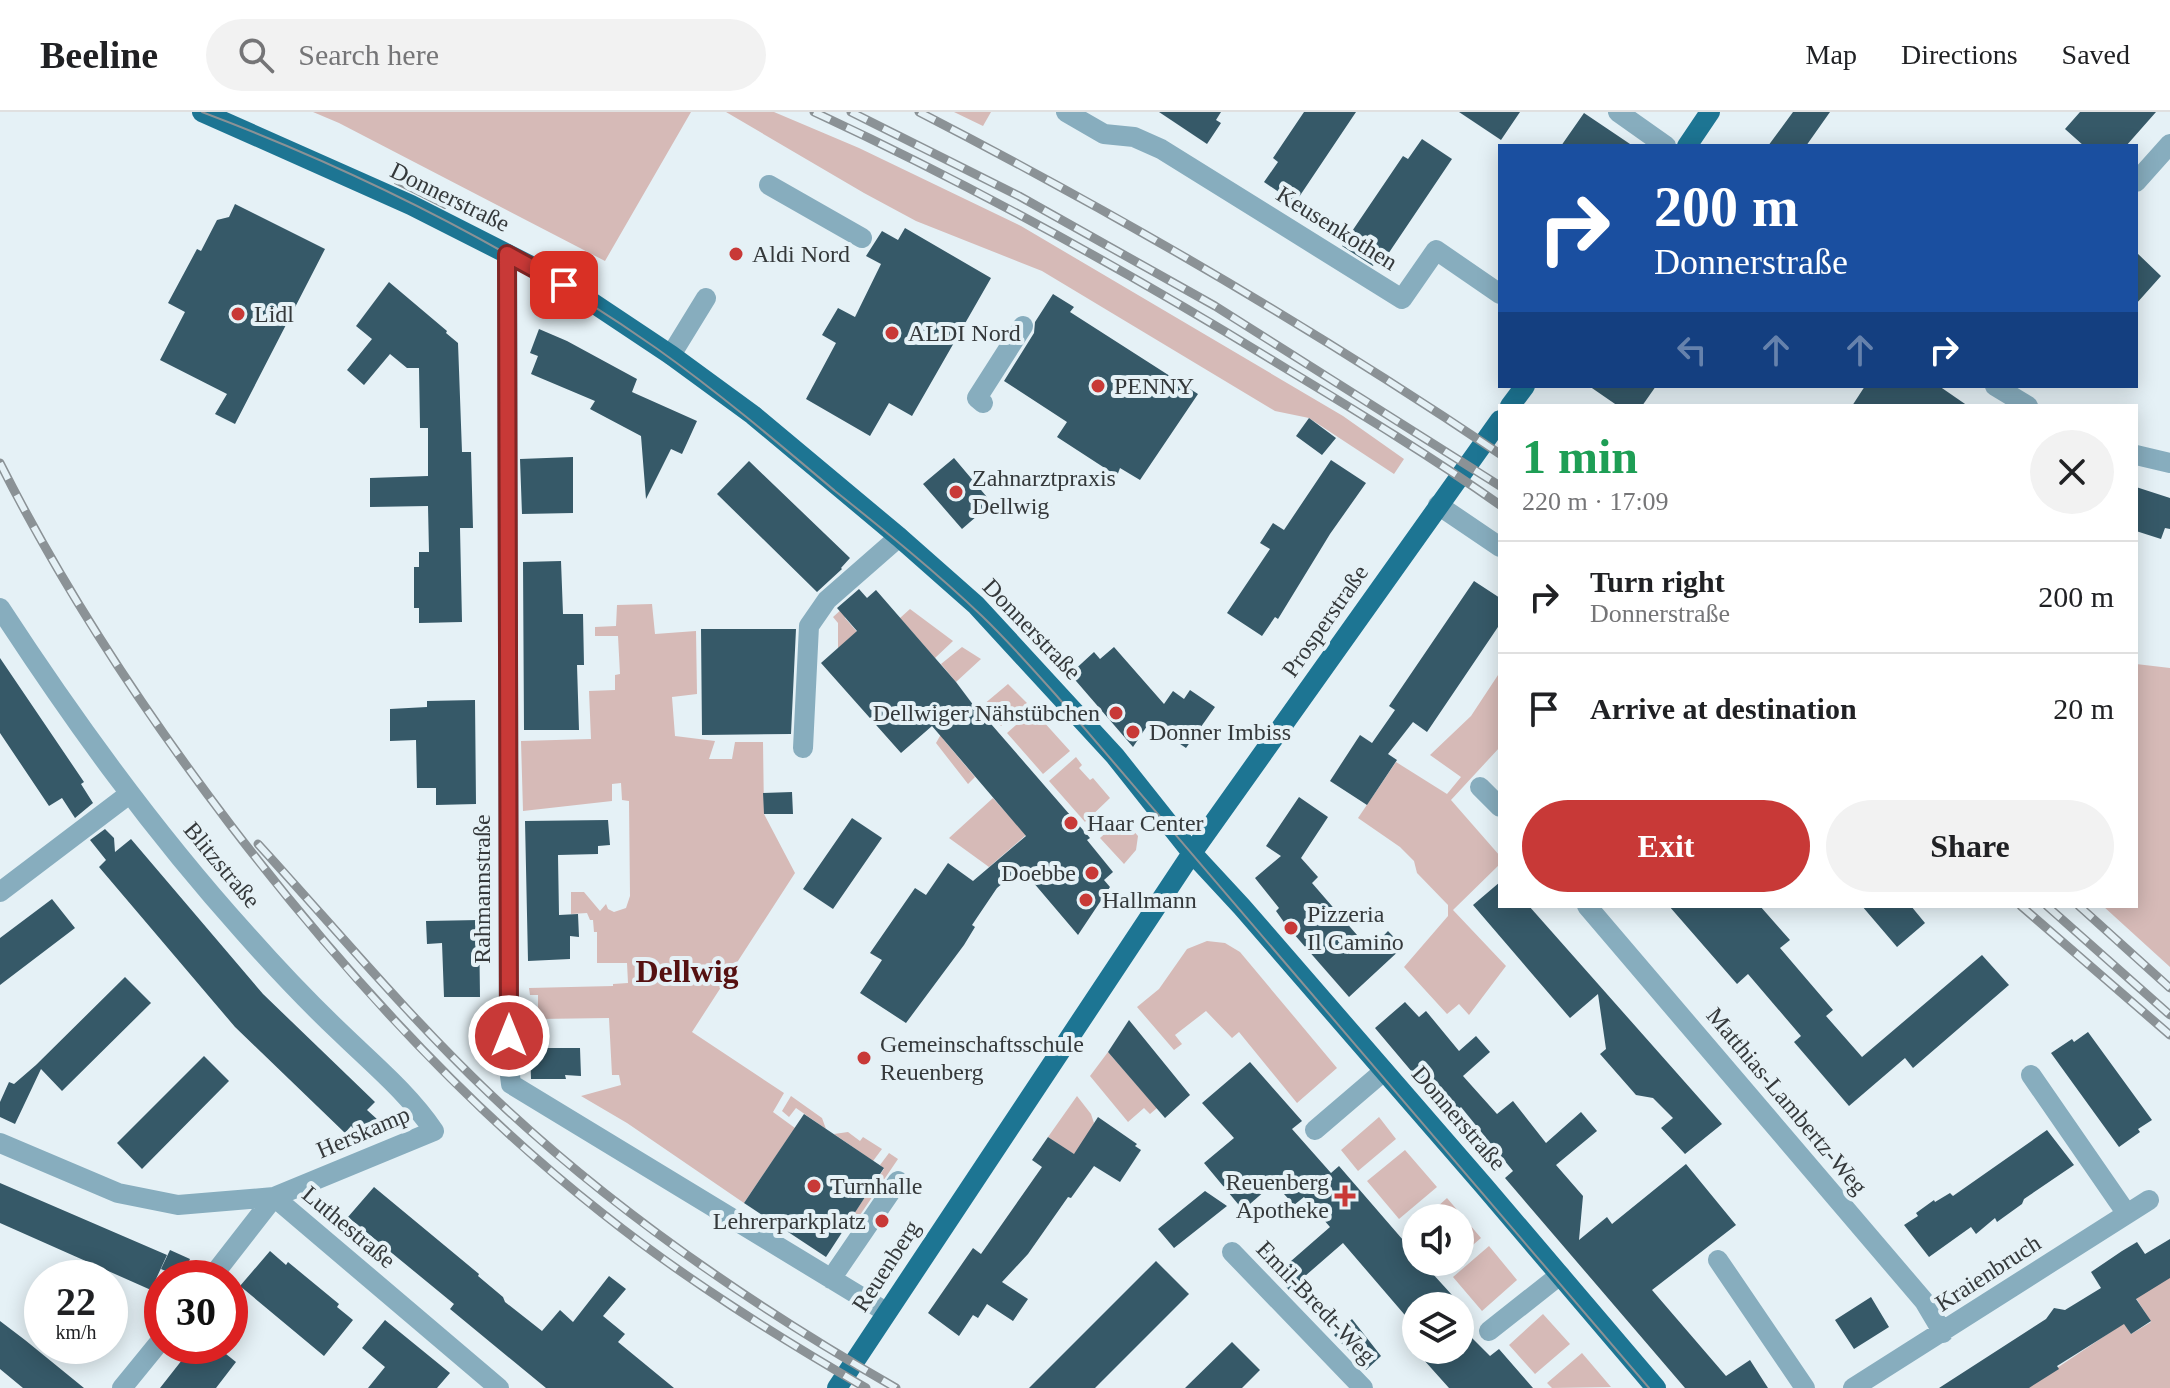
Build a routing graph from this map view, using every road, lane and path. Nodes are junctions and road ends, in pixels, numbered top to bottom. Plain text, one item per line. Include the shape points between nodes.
1 (202, 112) edge
2 (1066, 112) edge
3 (1618, 112) edge
4 (1710, 112) edge
5 (1663, 144) edge
6 (1688, 144) edge
7 (2170, 144) edge
8 (2138, 180) edge
9 (769, 185) dead end
10 (862, 238) dead end
11 (507, 254) junction
12 (1498, 293) edge
13 (706, 298) dead end
14 (1023, 326) dead end
15 (671, 355) junction
16 (1998, 388) edge
17 (983, 403) dead end
18 (2025, 404) edge
19 (1498, 423) edge
20 (2138, 455) edge
21 (2170, 463) edge
22 (1438, 505) junction
23 (899, 537) junction
24 (1498, 546) edge
25 (0, 608) edge
26 (803, 748) dead end
27 (1480, 787) dead end
28 (128, 795) junction
29 (1498, 805) edge
30 (1192, 853) junction
31 (0, 892) edge
32 (1589, 908) edge
33 (1384, 1071) junction
34 (2031, 1075) dead end
35 (1315, 1130) dead end
36 (434, 1131) joint
37 (0, 1143) edge
38 (898, 1181) dead end
39 (274, 1197) junction
40 (2149, 1200) dead end
41 (2127, 1214) junction
42 (1232, 1252) dead end
43 (225, 1260) edge
44 (1718, 1260) dead end
45 (1560, 1275) junction
46 (831, 1279) junction
47 (886, 1312) junction
48 (1489, 1331) dead end
49 (1943, 1333) junction
50 (144, 1361) edge
51 (122, 1388) edge
52 (499, 1388) edge
53 (837, 1388) edge
54 (1363, 1388) edge
55 (1656, 1388) edge
56 (1805, 1388) edge
57 (1853, 1388) edge

1 - 11 main road, Donnerstraße
2 - 12 street, Keusenkothen via 1104,134 1134,137 1161,149 1402,299 1436,250
3 - 5 street
4 - 6 main road
7 - 8 street
9 - 10 street
11 - 15 main road, Donnerstraße
11 - 46 street, Rahmannstraße via 511,1084
13 - 15 street
14 - 17 street via 977,398
15 - 23 main road, Donnerstraße via 753,415
16 - 18 street
19 - 22 main road, Prosperstraße
20 - 21 street
22 - 24 street
22 - 30 main road, Prosperstraße
23 - 26 street via 827,600 809,626
23 - 30 main road, Donnerstraße via 1027,658
25 - 28 street, Blitzstraße
27 - 29 street
28 - 31 street
28 - 36 street, Blitzstraße via 244,932 419,1109
30 - 33 main road, Donnerstraße
30 - 47 main road, Reuenberg
32 - 49 street, Matthias-Lambertz-Weg via 1924,1301
33 - 35 street
33 - 45 main road, Donnerstraße
34 - 41 street
36 - 39 street, Herskamp
37 - 39 street, Luthestraße via 118,1193 178,1205
38 - 46 street
39 - 43 street, Herskamp
39 - 52 street, Luthestraße
40 - 41 street, Kraienbruch
41 - 49 street, Kraienbruch
42 - 54 street, Emil-Bredt-Weg
44 - 56 street
45 - 48 street
45 - 55 main road, Donnerstraße
46 - 47 street, Rahmannstraße
47 - 53 main road, Reuenberg
49 - 57 street, Kraienbruch
50 - 51 street

